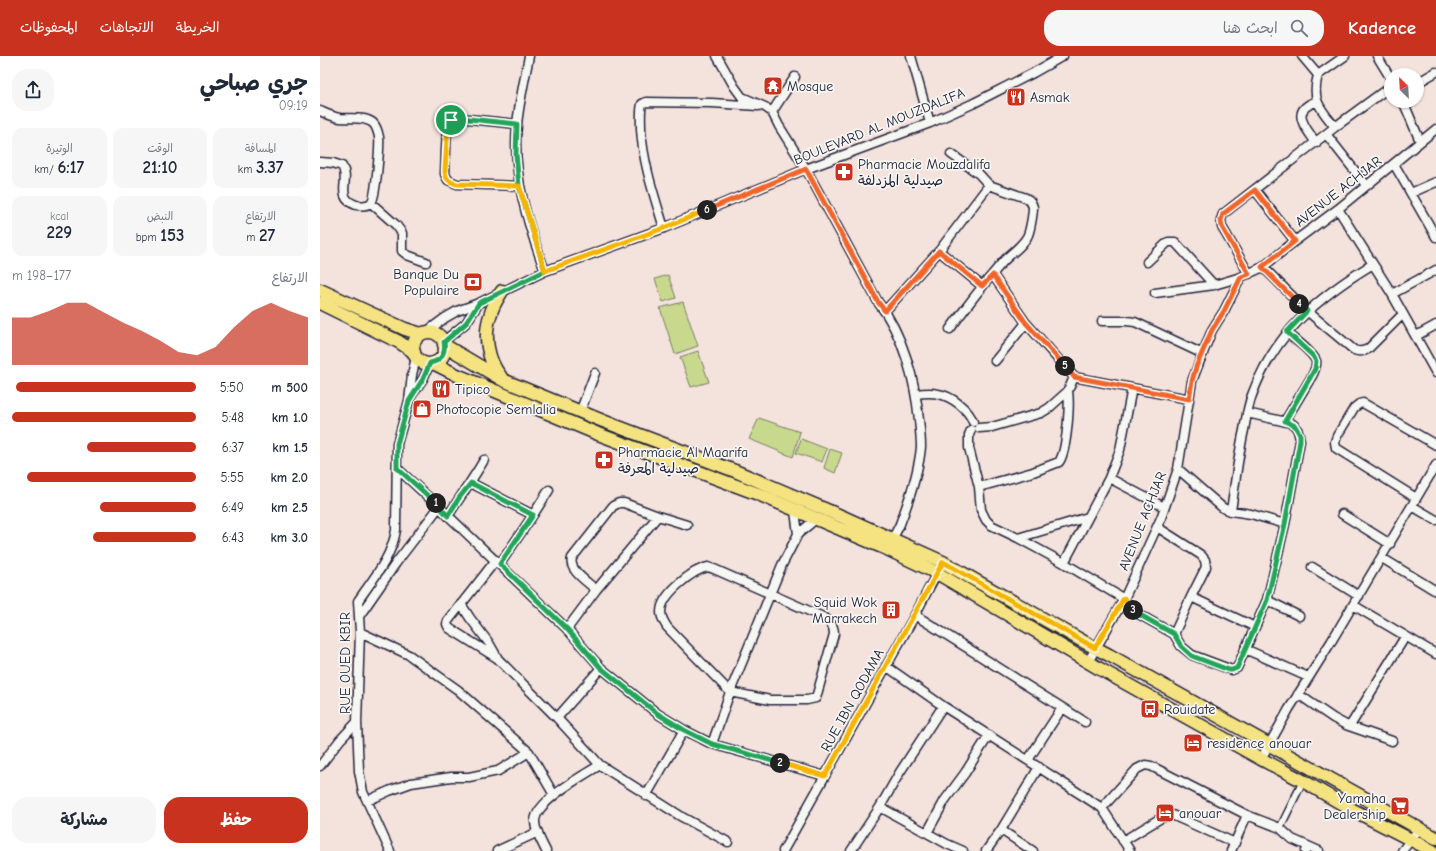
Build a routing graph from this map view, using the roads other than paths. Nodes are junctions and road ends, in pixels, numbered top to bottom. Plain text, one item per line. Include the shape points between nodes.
1 (529, 56) edge
2 (717, 56) edge
3 (910, 56) edge
4 (1063, 56) edge
5 (1302, 56) edge
6 (1345, 56) edge
7 (1377, 56) edge
8 (1384, 68) edge
9 (1436, 72) edge
10 (1318, 75) junction
11 (795, 77) dead end
12 (1424, 79) edge
13 (1384, 91) edge
14 (1317, 101) junction
15 (765, 107) junction
16 (1406, 108) edge
17 (320, 111) edge
18 (772, 112) junction
19 (930, 123) junction
20 (517, 124) junction
21 (1335, 127) junction
22 (1436, 129) edge
23 (1326, 134) junction
24 (1420, 141) junction
25 (1316, 143) junction
26 (951, 154) dead end
27 (320, 162) edge
28 (1394, 164) junction
29 (806, 169) junction
30 (1436, 182) edge
31 (990, 185) junction
32 (1366, 185) junction
33 (519, 186) junction
34 (1255, 190) junction
35 (1411, 193) junction
36 (371, 203) junction
37 (1338, 209) junction
38 (664, 228) junction
39 (1436, 236) edge
40 (1295, 241) junction
41 (939, 251) junction
42 (426, 262) dead end
43 (1147, 262) dead end
44 (1372, 264) junction
45 (1262, 267) junction
46 (1436, 270) edge
47 (545, 271) junction
48 (1249, 274) junction
49 (993, 275) junction
50 (1241, 277) junction
51 (1214, 285) junction
52 (982, 286) junction
53 (320, 290) edge
54 (502, 291) junction
55 (1155, 293) dead end
56 (1392, 294) junction
57 (320, 303) edge
58 (479, 303) junction
59 (885, 311) junction
60 (1307, 311) junction
61 (1403, 314) junction
62 (1102, 321) dead end
63 (1026, 323) junction
64 (1436, 325) edge
65 (950, 329) dead end
66 (1287, 332) junction
67 (423, 333) junction
68 (1416, 336) junction
69 (444, 343) junction
70 (1203, 354) junction
71 (415, 355) junction
72 (995, 361) dead end
73 (432, 363) junction
74 (595, 373) dead end
75 (1436, 373) edge
76 (1074, 377) junction
77 (503, 380) junction
78 (1132, 388) junction
79 (1068, 391) junction
80 (916, 394) junction
81 (1189, 399) junction
82 (409, 401) junction
83 (580, 412) junction
84 (1247, 413) junction
85 (1285, 421) junction
86 (974, 427) junction
87 (1436, 445) edge
88 (484, 460) dead end
89 (1436, 465) edge
90 (397, 468) junction
91 (1178, 469) junction
92 (1109, 478) junction
93 (471, 483) junction
94 (979, 487) junction
95 (549, 490) dead end
96 (1414, 502) junction
97 (439, 507) junction
98 (1164, 507) junction
99 (795, 511) junction
100 (1230, 511) junction
101 (1342, 514) dead end
102 (533, 515) junction
103 (448, 516) junction
104 (658, 516) junction
105 (1088, 517) junction
106 (816, 519) junction
107 (1436, 520) edge
108 (1285, 524) junction
109 (687, 525) dead end
110 (1157, 527) junction
111 (798, 534) junction
112 (1018, 538) junction
113 (889, 544) junction
114 (1390, 544) junction
115 (1382, 558) junction
116 (498, 562) junction
117 (943, 562) junction
118 (1064, 563) junction
119 (1312, 567) dead end
120 (937, 573) junction
121 (596, 590) junction
122 (1436, 591) edge
123 (770, 593) junction
124 (1359, 596) junction
125 (1192, 597) junction
126 (1124, 598) junction
127 (1267, 600) junction
128 (461, 604) junction
129 (1353, 605) junction
130 (360, 615) junction
131 (915, 615) junction
132 (1299, 616) dead end
133 (1255, 628) junction
134 (567, 629) junction
135 (360, 632) junction
136 (1174, 634) junction
137 (1406, 637) junction
138 (1095, 648) junction
139 (1245, 649) junction
140 (1436, 654) edge
141 (497, 658) junction
142 (1088, 662) junction
143 (886, 666) junction
144 (601, 668) junction
145 (1308, 678) junction
146 (730, 692) junction
147 (1298, 694) junction
148 (943, 706) junction
149 (1062, 708) junction
150 (557, 718) junction
151 (357, 722) junction
152 (1085, 722) dead end
153 (1350, 726) junction
154 (684, 730) junction
155 (989, 735) junction
156 (1392, 741) dead end
157 (712, 744) junction
158 (1269, 745) junction
159 (529, 752) junction
160 (1261, 759) junction
161 (1028, 760) junction
162 (600, 765) junction
163 (320, 766) edge
164 (1038, 767) junction
165 (825, 776) junction
166 (1303, 781) junction
167 (554, 795) junction
168 (646, 796) junction
169 (368, 801) junction
170 (880, 807) junction
171 (1102, 808) junction
172 (1247, 815) junction
173 (1280, 828) junction
174 (1419, 829) junction
175 (1001, 830) junction
176 (538, 832) junction
177 (927, 833) junction
178 (1436, 838) edge
179 (1412, 839) junction
180 (1123, 841) junction
181 (728, 842) dead end
182 (1235, 843) junction
183 (1308, 849) edge
184 (390, 851) edge
185 (497, 851) edge
186 (546, 851) edge
187 (783, 851) edge
188 (851, 851) edge
189 (963, 851) edge
190 (986, 851) edge
191 (1032, 851) edge
192 (1130, 851) edge
193 (1231, 851) edge
194 (1319, 851) edge
195 (1402, 851) edge
196 (1433, 851) edge

1 - 20 street
2 - 15 street via 742,97
3 - 19 street
4 - 19 street, BOULEVARD AL MOUZDALIFA
5 - 10 street
6 - 10 street
7 - 8 street
9 - 12 street
10 - 14 street via 1315,84
11 - 18 street
13 - 21 street
14 - 21 street
14 - 25 street via 1309,104 1301,113 1302,120
15 - 18 street
15 - 38 street via 712,103 642,104 641,127 646,165
16 - 24 street
17 - 36 street via 339,118 364,119 372,122 375,127 379,137 376,186
18 - 29 street
19 - 29 street, BOULEVARD AL MOUZDALIFA
20 - 33 street
20 - 33 street via 459,118 451,120 448,124 445,174 448,180 457,184
21 - 23 street
22 - 24 street, AVENUE ACHJAR
23 - 25 street
23 - 32 street
24 - 28 street, AVENUE ACHJAR
25 - 34 street
26 - 31 street
27 - 36 street via 342,166 345,174 344,195 348,202 358,205
28 - 32 street, AVENUE ACHJAR
28 - 35 street
29 - 38 street, BOULEVARD AL MOUZDALIFA
29 - 59 street
30 - 35 street
31 - 41 street
31 - 49 street via 1030,200 1033,207 1027,237 1001,263
32 - 37 street, AVENUE ACHJAR
33 - 47 street
34 - 40 street
34 - 48 street via 1223,214 1221,220 1222,227
35 - 39 street
36 - 42 street via 402,233 402,251
37 - 40 street, AVENUE ACHJAR
37 - 44 street
38 - 47 street, BOULEVARD AL MOUZDALIFA
40 - 45 street, AVENUE ACHJAR
41 - 52 street
41 - 59 street
43 - 51 street via 1168,242 1175,242
44 - 56 street
44 - 60 street
45 - 48 street, AVENUE ACHJAR
45 - 60 street
46 - 56 street
47 - 54 street, BOULEVARD AL MOUZDALIFA
48 - 50 street, AVENUE ACHJAR
49 - 52 street
49 - 63 street
50 - 51 street
50 - 70 street, AVENUE ACHJAR via 1212,330
51 - 55 street
52 - 65 street
53 - 67 main road via 405,329
54 - 58 street, BOULEVARD AL MOUZDALIFA
54 - 77 main road via 491,312 487,340 490,358
56 - 61 street
57 - 71 main road via 399,342
58 - 67 street, BOULEVARD AL MOUZDALIFA via 445,318
58 - 69 street, BOULEVARD AL MOUZDALIFA via 466,323
59 - 80 street via 909,366
60 - 61 street via 1358,352 1368,349
60 - 66 street
61 - 68 street
62 - 70 street via 1135,322
63 - 72 street
63 - 76 street
64 - 68 street
66 - 84 street via 1268,359 1251,395
66 - 85 street via 1316,361 1312,376
67 - 69 main road via 437,334
67 - 71 main road via 414,342
68 - 75 street
69 - 73 main road via 443,354
69 - 77 main road
70 - 81 street, AVENUE ACHJAR via 1196,367
71 - 73 main road via 422,362
71 - 82 street, RUE OUED KBIR
73 - 82 street, RUE OUED KBIR
73 - 99 main road via 598,434 758,494
74 - 83 street
76 - 78 street
76 - 79 street
77 - 83 main road
78 - 81 street
78 - 92 street via 1120,450
79 - 86 street via 1041,413 992,427
79 - 94 street via 1069,412 1063,454 1059,462
80 - 86 street via 946,396 970,415
80 - 113 street via 921,447 914,481 900,525
81 - 91 street, AVENUE ACHJAR
82 - 90 street, RUE OUED KBIR via 397,444
83 - 113 main road via 735,471 837,514
84 - 85 street
84 - 100 street
85 - 108 street via 1295,426 1300,441
86 - 94 street via 969,435 969,448
87 - 96 street via 1363,403 1354,408 1334,442 1341,452
88 - 93 street
89 - 96 street
90 - 97 street
90 - 130 street, RUE OUED KBIR via 394,541 358,601
91 - 98 street, AVENUE ACHJAR
91 - 100 street via 1223,508
92 - 98 street
92 - 105 street
93 - 102 street
93 - 103 street
94 - 112 street via 981,510 986,520
95 - 102 street
96 - 107 street
96 - 114 street
97 - 103 street
97 - 130 street
98 - 110 street, AVENUE ACHJAR
99 - 106 main road
99 - 111 street
100 - 108 street
101 - 114 street
102 - 116 street
103 - 116 street
104 - 109 street
104 - 121 street
104 - 121 street via 624,503 612,506 571,561 575,570
105 - 112 street
105 - 118 street
106 - 111 street
106 - 113 main road
108 - 127 street
110 - 125 street via 1205,560 1206,567
110 - 126 street, AVENUE ACHJAR
111 - 123 street
112 - 118 street
113 - 117 main road
113 - 120 main road
114 - 115 street
115 - 122 street
115 - 124 street
116 - 128 street
116 - 134 street
117 - 120 street, RUE IBN QODAMA
117 - 138 main road
118 - 126 street
119 - 124 street
120 - 131 street, RUE IBN QODAMA
120 - 142 main road
121 - 134 street
123 - 146 street
123 - 146 street via 825,618 833,625 834,634 816,698 770,700
123 - 146 street via 708,567 694,572 668,595 664,602 661,611 667,627
124 - 129 street
125 - 133 street
125 - 136 street
126 - 136 street via 1128,606 1140,615
126 - 138 street, AVENUE ACHJAR
127 - 132 street
127 - 133 street
128 - 141 street
128 - 141 street via 448,621 449,628
129 - 137 street
129 - 145 street
130 - 135 street, RUE OUED KBIR
131 - 143 street, RUE IBN QODAMA
131 - 149 street
133 - 139 street
134 - 144 street
135 - 151 street, RUE OUED KBIR
135 - 159 street via 409,655 436,674
136 - 139 street via 1181,646 1192,656 1229,670 1237,668
137 - 140 street
137 - 153 street
138 - 142 street, AVENUE ACHJAR
138 - 158 main road
139 - 145 street
141 - 150 street
142 - 160 main road
143 - 148 street
143 - 165 street, RUE IBN QODAMA
144 - 150 street
144 - 154 street via 658,714
145 - 147 street
146 - 157 street
147 - 153 street via 1333,718
147 - 158 street
148 - 155 street
148 - 170 street
149 - 152 street
149 - 161 street
150 - 162 street
151 - 163 street
151 - 169 street, RUE OUED KBIR via 359,771
153 - 156 street
154 - 157 street
154 - 168 street
155 - 161 street
155 - 177 street via 945,800
157 - 165 street
158 - 160 street
158 - 174 main road
159 - 167 street
159 - 169 street via 498,771 411,783
160 - 166 main road
161 - 164 street
162 - 167 street
162 - 168 street
164 - 171 street
164 - 175 street
165 - 187 street, RUE IBN QODAMA
166 - 173 street
166 - 179 main road via 1351,809
167 - 176 street via 536,814 534,823
168 - 181 street
169 - 184 street, RUE OUED KBIR
170 - 177 street
170 - 188 street
171 - 172 street via 1138,769 1145,765
171 - 180 street
172 - 173 street
172 - 182 street
173 - 183 street
174 - 178 main road
174 - 179 street
175 - 190 street
175 - 191 street
176 - 185 street
176 - 186 street
177 - 189 street
179 - 195 street
179 - 196 main road
180 - 182 street via 1161,818 1172,815
180 - 192 street
182 - 193 street
183 - 194 street

